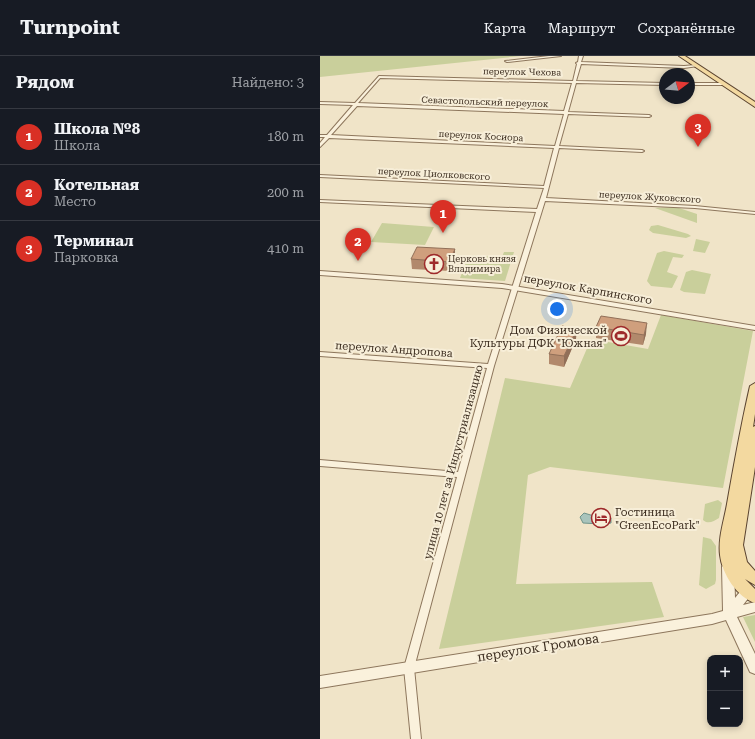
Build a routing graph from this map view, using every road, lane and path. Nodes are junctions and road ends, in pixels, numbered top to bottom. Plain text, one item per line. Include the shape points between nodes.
1 (559, 56) edge
2 (682, 56) edge
3 (685, 56) edge
4 (579, 60) edge
5 (507, 61) dead end
6 (698, 66) junction
7 (573, 82) junction
8 (659, 84) edge
9 (695, 84) edge
10 (726, 84) junction
11 (320, 103) edge
12 (755, 103) edge
13 (356, 104) junction
14 (565, 113) junction
15 (649, 116) dead end
16 (320, 136) edge
17 (328, 136) junction
18 (320, 146) edge
19 (556, 147) junction
20 (642, 151) dead end
21 (320, 176) edge
22 (546, 187) junction
23 (543, 200) junction
24 (320, 201) edge
25 (540, 211) junction
26 (755, 213) edge
27 (320, 273) edge
28 (516, 288) junction
29 (755, 328) edge
30 (320, 354) edge
31 (491, 366) junction
32 (755, 386) edge
33 (755, 430) edge
34 (320, 463) edge
35 (461, 475) junction
36 (732, 559) junction
37 (755, 579) edge
38 (752, 592) edge
39 (755, 607) edge
40 (730, 613) junction
41 (409, 668) junction
42 (755, 668) edge
43 (320, 682) edge
44 (416, 739) edge

1 - 5 street
2 - 6 main road
3 - 6 main road
4 - 6 street
4 - 7 street, улица 10 лет за Индустриализацию
6 - 10 main road
7 - 8 street, переулок Чехова
7 - 13 street, переулок Чехова via 379,77
7 - 14 street, улица 10 лет за Индустриализацию
9 - 10 street
10 - 12 main road
11 - 13 street, Севастопольский переулок
13 - 14 street, Севастопольский переулок
13 - 17 street
14 - 15 street, Севастопольский переулок
14 - 19 street, улица 10 лет за Индустриализацию
16 - 17 street, переулок Косиора
17 - 18 street
17 - 19 street, переулок Косиора
19 - 20 street, переулок Косиора
19 - 22 street, улица 10 лет за Индустриализацию
21 - 22 street, переулок Циолковского
22 - 23 street, улица 10 лет за Индустриализацию
23 - 25 street, улица 10 лет за Индустриализацию
23 - 26 street, переулок Жуковского via 696,207
24 - 25 street
25 - 28 street, улица 10 лет за Индустриализацию
27 - 28 street, переулок Карпинского
28 - 29 street, переулок Карпинского
28 - 31 street, улица 10 лет за Индустриализацию
30 - 31 street, переулок Андропова
31 - 35 street, улица 10 лет за Индустриализацию
32 - 36 main road via 728,532
33 - 36 main road
34 - 35 street
35 - 41 street, улица 10 лет за Индустриализацию
36 - 37 main road
36 - 38 main road via 734,576
36 - 40 street via 728,590
38 - 40 street
39 - 40 street, переулок Громова
40 - 41 street, переулок Громова via 712,619
40 - 42 street
41 - 43 street, переулок Громова
41 - 44 street, улица 10 лет за Индустриализацию

